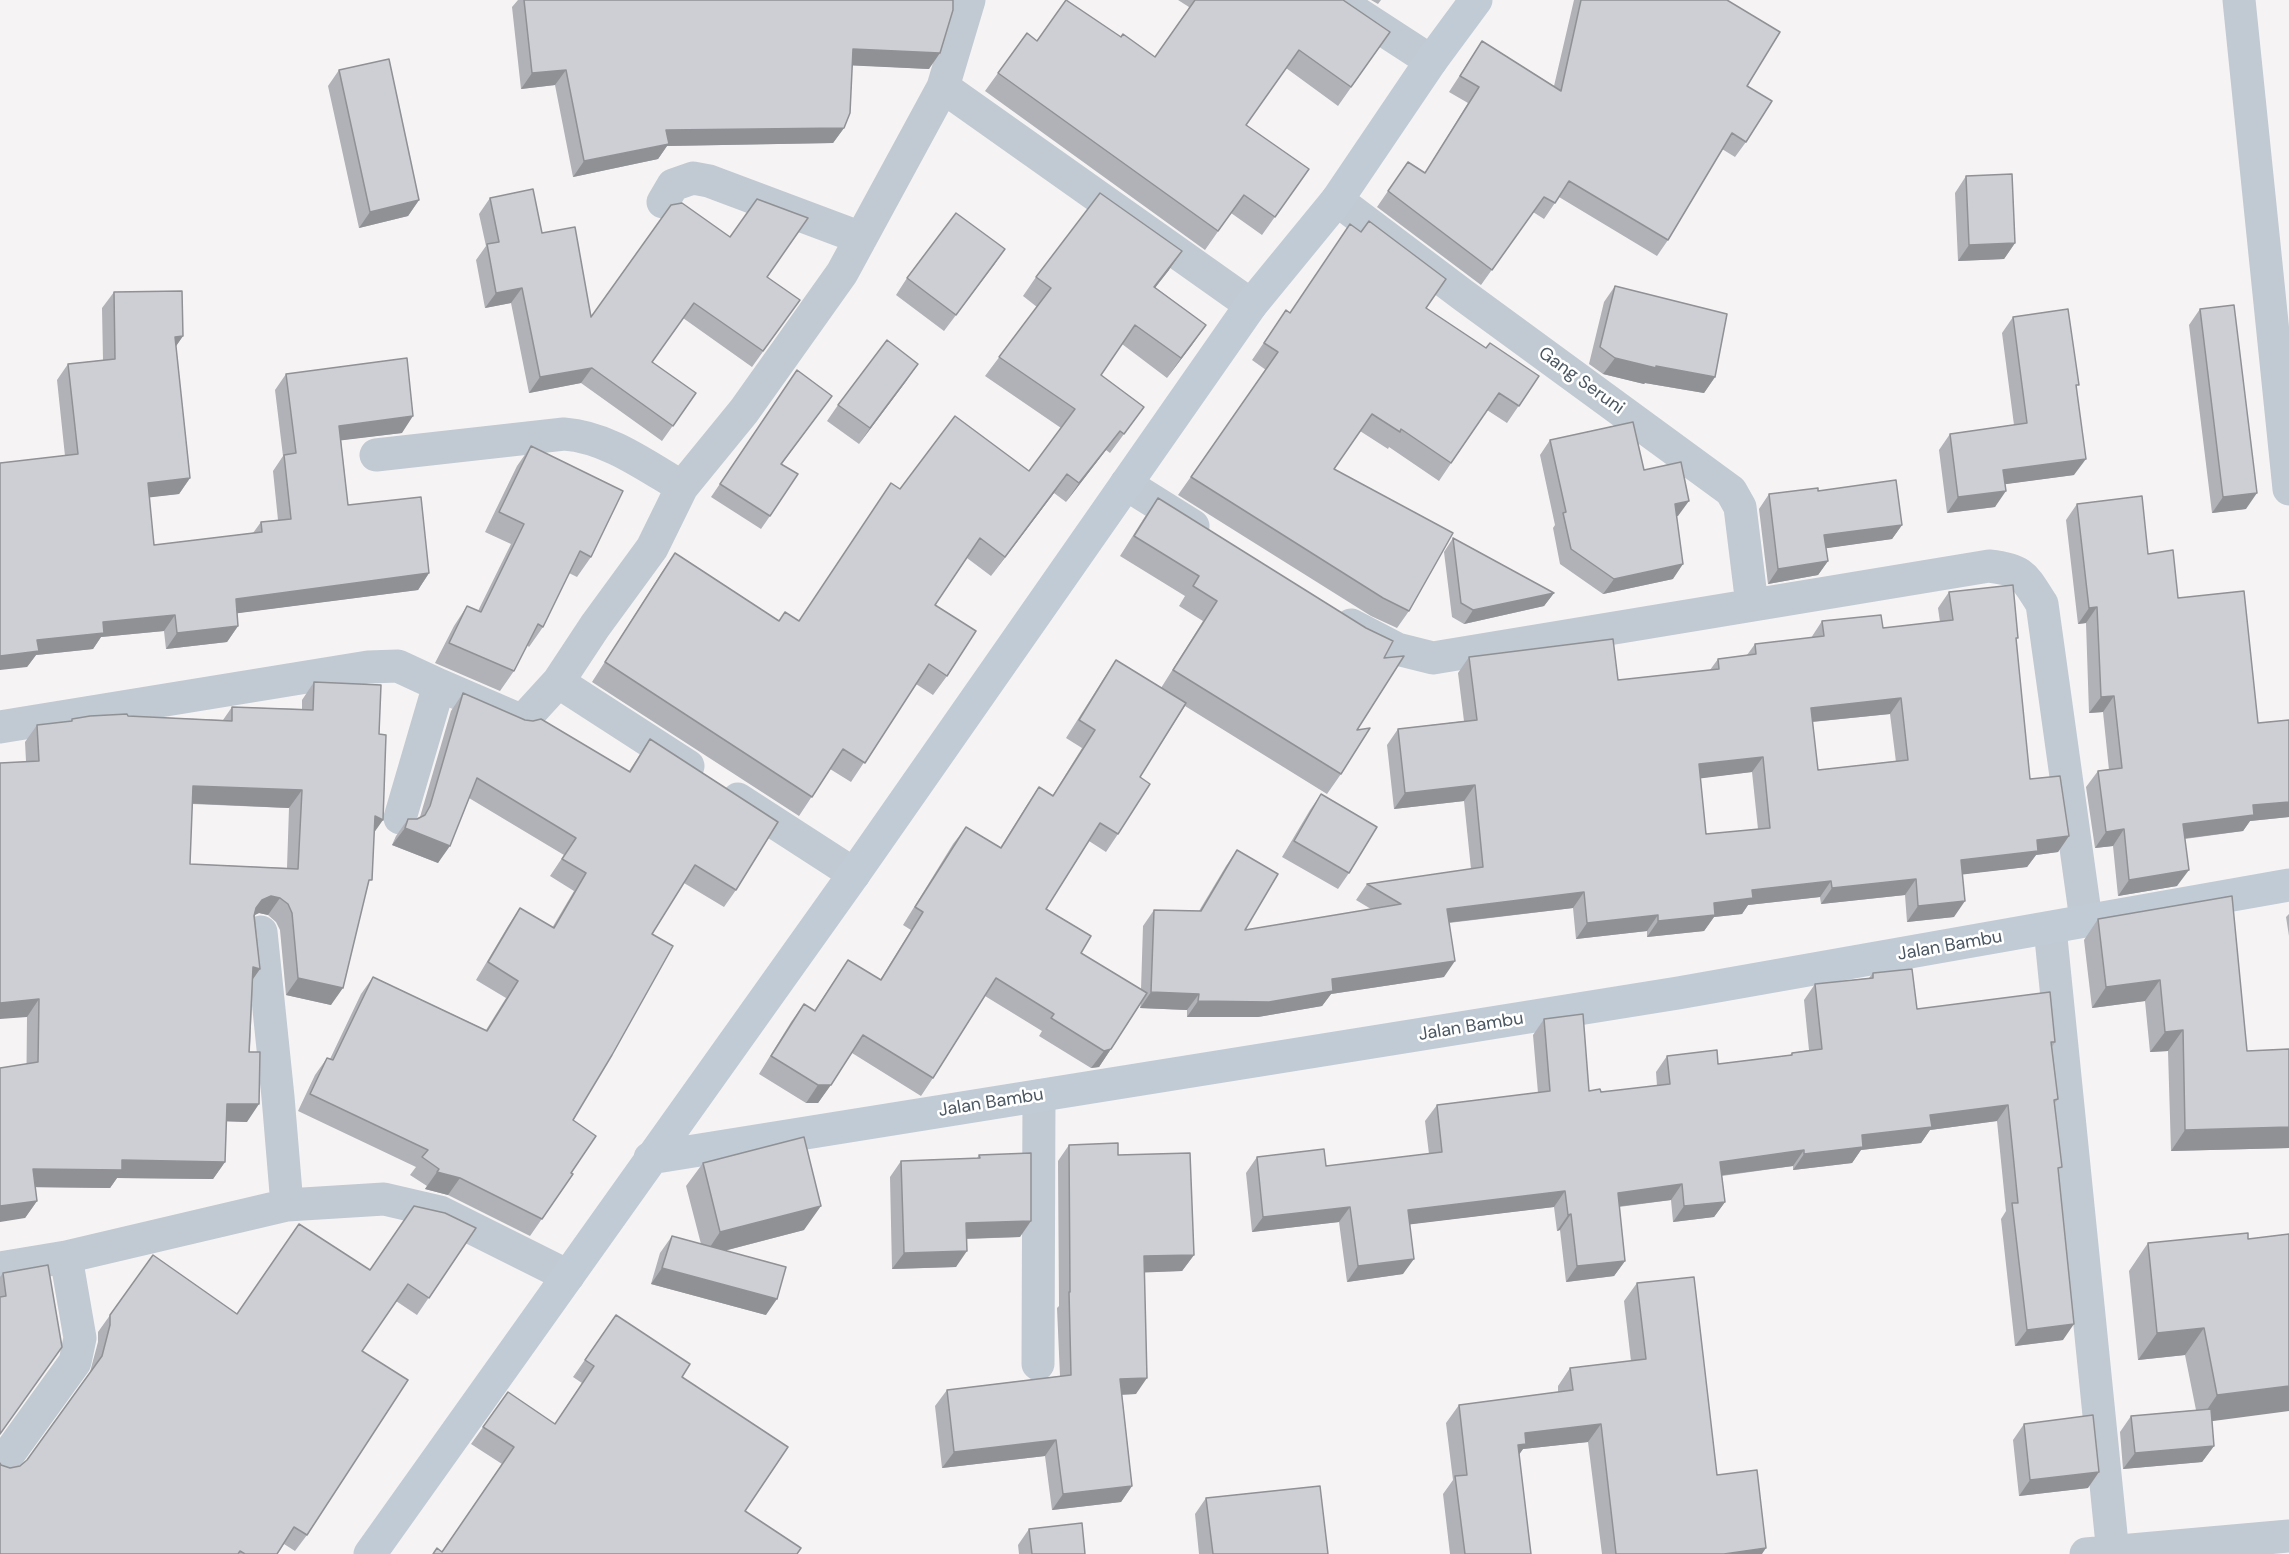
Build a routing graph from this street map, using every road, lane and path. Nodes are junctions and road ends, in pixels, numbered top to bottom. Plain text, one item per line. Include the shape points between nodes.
1 (969, 0) edge
2 (1337, 0) edge
3 (1476, 0) edge
4 (2239, 0) edge
5 (1431, 61) junction
6 (943, 87) junction
7 (1337, 200) junction
8 (663, 202) dead end
9 (861, 238) junction
10 (1251, 306) junction
11 (376, 455) dead end
12 (1125, 484) junction
13 (682, 487) junction
14 (2289, 489) edge
15 (1214, 540) edge
16 (1752, 605) junction
17 (1323, 607) edge
18 (558, 682) junction
19 (439, 685) junction
20 (0, 727) edge
21 (400, 818) dead end
22 (854, 874) junction
23 (2289, 885) edge
24 (2086, 920) junction
25 (2050, 928) junction
26 (261, 932) dead end
27 (1039, 1096) junction
28 (650, 1158) junction
29 (287, 1205) junction
30 (66, 1257) junction
31 (0, 1268) edge
32 (568, 1276) junction
33 (1038, 1364) dead end
34 (0, 1466) edge
35 (2289, 1536) edge
36 (2104, 1553) edge
37 (369, 1554) edge

1 - 6 street
2 - 5 street
3 - 5 main road
4 - 14 street
5 - 7 main road
6 - 9 street
6 - 10 street
7 - 10 main road
7 - 16 street, Gang Seruni via 1731,491 1740,507
8 - 9 street via 673,185 693,178
9 - 13 street via 842,273 744,411
10 - 12 main road
11 - 13 street via 583,435 600,440
12 - 15 street
12 - 22 main road
13 - 18 street via 652,548
16 - 17 street via 1433,658 1397,649
16 - 24 street via 1989,566 2024,575 2042,604
18 - 19 street via 520,720
18 - 22 street
19 - 20 street via 398,666 382,666
19 - 21 street
22 - 28 main road
23 - 24 main road, Jalan Bambu
24 - 25 main road, Jalan Bambu
25 - 27 main road, Jalan Bambu via 1678,993
25 - 36 street
26 - 29 street
27 - 28 main road, Jalan Bambu
27 - 33 street
28 - 32 main road
29 - 30 street
29 - 32 street via 384,1199 440,1212
30 - 31 street
30 - 34 street via 80,1338 75,1362
32 - 37 main road
35 - 36 street

